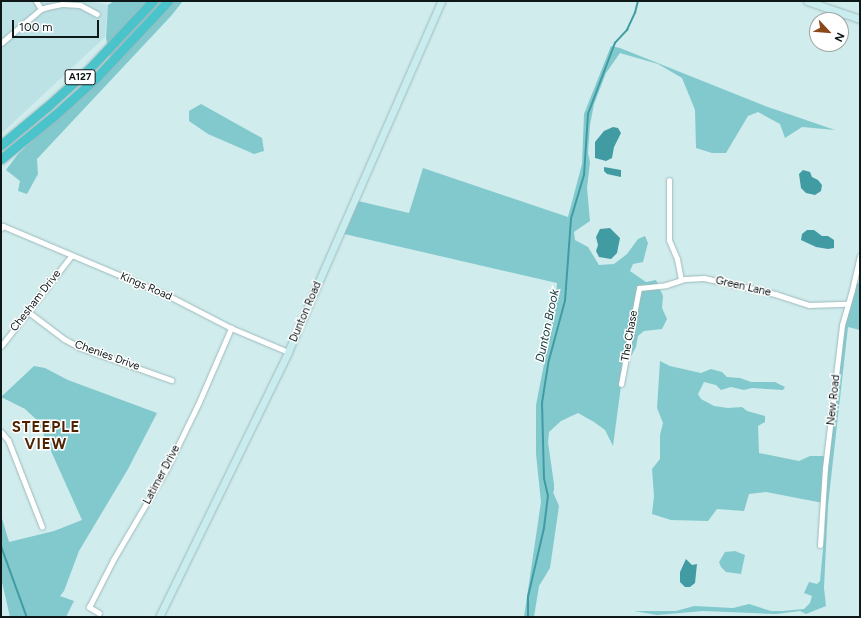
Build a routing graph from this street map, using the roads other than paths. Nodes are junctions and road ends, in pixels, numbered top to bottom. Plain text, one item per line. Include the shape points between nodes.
1 (36, 1) edge
2 (153, 1) edge
3 (168, 1) edge
4 (441, 1) edge
5 (807, 1) edge
6 (42, 9) junction
7 (97, 14) dead end
8 (860, 19) edge
9 (1, 43) edge
10 (1, 145) edge
11 (1, 159) edge
12 (669, 180) dead end
13 (2, 227) edge
14 (71, 256) junction
15 (860, 256) edge
16 (681, 280) junction
17 (639, 288) joint
18 (847, 304) junction
19 (27, 311) junction
20 (232, 328) junction
21 (1, 346) edge
22 (288, 352) junction
23 (171, 380) dead end
24 (621, 384) dead end
25 (1, 432) edge
26 (42, 527) dead end
27 (820, 545) dead end
28 (99, 613) dead end
29 (159, 617) edge

1 - 6 street
2 - 10 highway, A127 via 90,68
3 - 11 highway, A127 via 97,77
4 - 22 street, Dunton Road
5 - 8 street
6 - 7 street via 62,4 80,5
6 - 9 street
12 - 16 street via 669,240 677,259
13 - 14 street, Kings Road
14 - 19 street, Chesham Drive
14 - 20 street, Kings Road via 168,296
15 - 18 street, New Road
16 - 17 street, Green Lane via 666,285
16 - 18 street, Green Lane via 704,278 775,294 809,305
17 - 24 street, The Chase
18 - 27 street, New Road via 842,325
19 - 21 street, Chesham Drive
19 - 23 street, Chenies Drive via 64,340
20 - 22 street, Kings Road
20 - 28 street, Latimer Drive via 167,468 113,560 89,607
22 - 29 street, Dunton Road
25 - 26 street via 8,440

